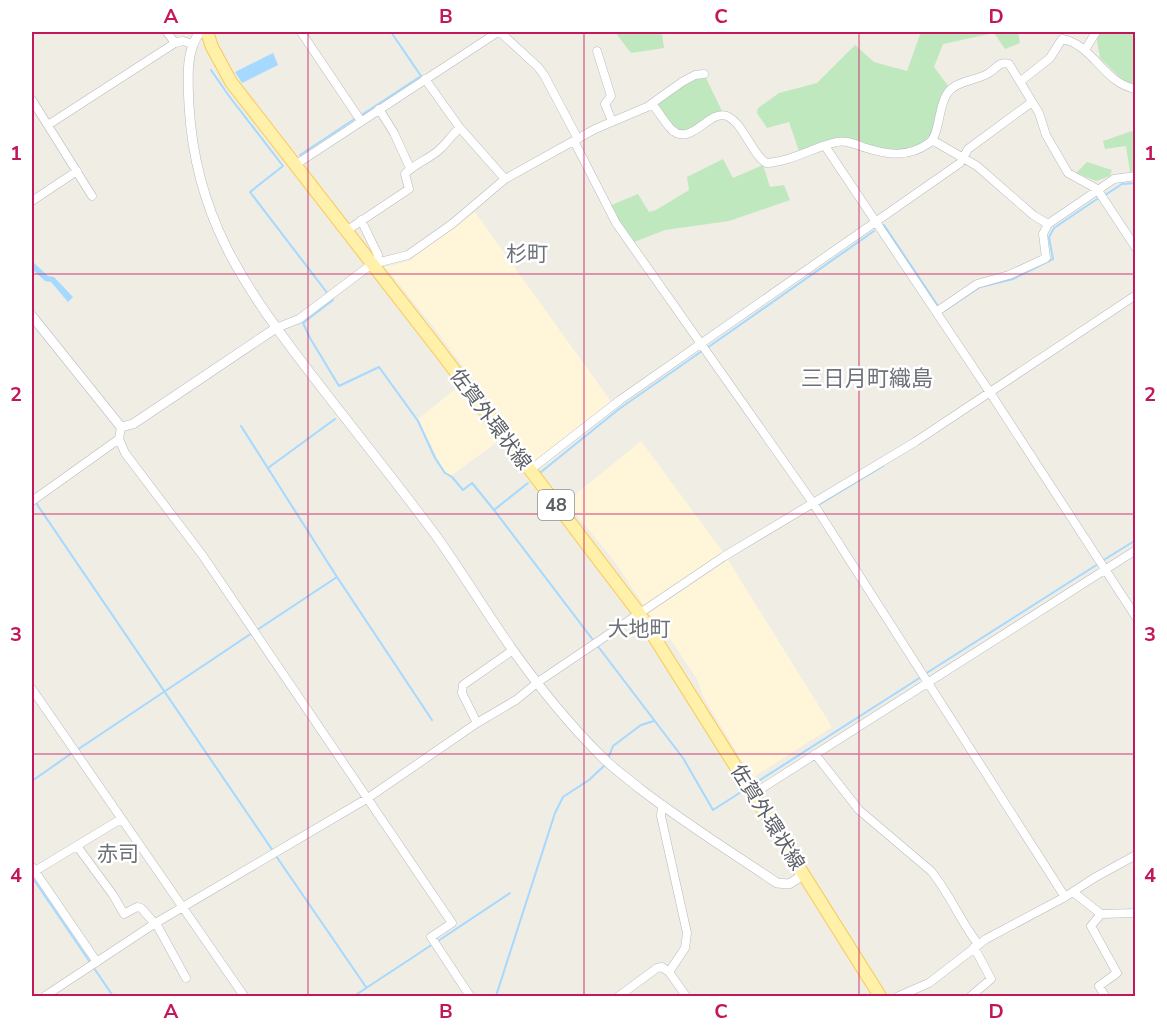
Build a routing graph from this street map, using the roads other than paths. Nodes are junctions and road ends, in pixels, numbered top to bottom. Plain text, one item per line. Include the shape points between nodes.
1 (167, 32) edge
2 (200, 32) edge
3 (207, 32) edge
4 (301, 32) edge
5 (499, 32) edge
6 (1096, 32) edge
7 (1062, 35) edge
8 (175, 43) junction
9 (192, 44) junction
10 (1085, 50) junction
11 (597, 51) dead end
12 (704, 74) dead end
13 (425, 79) junction
14 (1021, 81) junction
15 (1136, 89) edge
16 (32, 100) edge
17 (1032, 102) junction
18 (652, 104) junction
19 (379, 109) junction
20 (361, 121) junction
21 (612, 121) junction
22 (48, 125) junction
23 (460, 128) junction
24 (576, 140) junction
25 (932, 140) junction
26 (825, 146) junction
27 (964, 157) junction
28 (295, 165) junction
29 (410, 168) junction
30 (76, 171) junction
31 (1136, 176) edge
32 (505, 179) junction
33 (1097, 189) junction
34 (92, 196) dead end
35 (32, 201) edge
36 (361, 220) junction
37 (875, 221) junction
38 (1048, 225) junction
39 (346, 231) junction
40 (1136, 248) edge
41 (375, 263) junction
42 (1136, 295) edge
43 (936, 312) junction
44 (32, 316) edge
45 (276, 328) junction
46 (700, 344) junction
47 (989, 391) junction
48 (121, 427) junction
49 (118, 439) junction
50 (530, 470) junction
51 (33, 500) edge
52 (813, 503) junction
53 (1136, 550) edge
54 (1104, 570) junction
55 (639, 614) junction
56 (1136, 617) edge
57 (513, 650) junction
58 (538, 682) junction
59 (929, 684) junction
60 (32, 689) edge
61 (477, 723) junction
62 (815, 754) junction
63 (753, 794) junction
64 (368, 798) junction
65 (662, 805) junction
66 (121, 819) junction
67 (76, 846) junction
68 (1136, 855) edge
69 (33, 869) edge
70 (802, 872) junction
71 (1073, 892) junction
72 (1065, 897) junction
73 (182, 908) junction
74 (1136, 913) edge
75 (1101, 914) junction
76 (154, 924) junction
77 (976, 945) junction
78 (94, 964) junction
79 (669, 972) junction
80 (186, 978) dead end
81 (45, 996) edge
82 (244, 996) edge
83 (470, 996) edge
84 (619, 996) edge
85 (686, 996) edge
86 (880, 996) edge
87 (899, 996) edge
88 (971, 996) edge
89 (1105, 996) edge

1 - 8 street
2 - 9 street
3 - 28 main road, 佐賀外環状線 / 48 via 231,82
4 - 20 street
5 - 13 street
5 - 24 street via 544,75
6 - 10 street
7 - 10 street
7 - 14 street via 1050,58
8 - 9 street
8 - 22 street
9 - 45 street via 190,120 202,188 230,257
10 - 15 street via 1120,85
11 - 21 street via 611,96 605,104
12 - 18 street via 682,82
13 - 19 street
13 - 23 street
14 - 17 street
14 - 25 street via 1004,63 953,87 944,100
16 - 22 street
17 - 27 street
17 - 33 street via 1068,172
18 - 21 street
18 - 26 street via 677,134 690,133 724,115 731,118 766,163
19 - 20 street
19 - 29 street
20 - 28 street
21 - 24 street
22 - 30 street
23 - 29 street via 440,149
23 - 32 street
24 - 32 street
24 - 46 street via 616,223
25 - 26 street via 905,154 879,152 851,143
25 - 27 street
26 - 37 street
27 - 37 street
27 - 38 street
28 - 39 main road, 佐賀外環状線 / 48
29 - 36 street via 405,174 409,189
30 - 34 street
30 - 35 street
31 - 33 street via 1114,179
32 - 41 street via 408,255
33 - 38 street
33 - 40 street
36 - 39 street
36 - 41 street via 378,255
37 - 43 street
37 - 46 street
38 - 43 street via 1043,234 1046,258 977,284
39 - 41 main road, 佐賀外環状線 / 48
41 - 45 street via 299,319
41 - 50 main road, 佐賀外環状線 / 48
42 - 47 street
43 - 47 street
44 - 48 street
45 - 48 street via 133,424
45 - 57 street via 436,535
46 - 50 street
46 - 52 street
47 - 52 street via 915,442
47 - 54 street
48 - 49 street
49 - 51 street
49 - 64 street
50 - 55 main road, 佐賀外環状線 / 48
52 - 55 street via 723,556
52 - 59 street
53 - 54 street
54 - 56 street
54 - 59 street
55 - 58 street
55 - 63 main road, 佐賀外環状線 / 48
57 - 58 street
57 - 61 street via 463,685 462,693
58 - 61 street
58 - 65 street via 607,762
59 - 62 street
59 - 72 street
60 - 66 street
61 - 64 street
62 - 63 street
62 - 77 street via 859,810 931,871
63 - 70 main road, 佐賀外環状線 / 48
64 - 73 street
64 - 83 street via 452,924 431,937
65 - 70 street via 777,883 789,885
65 - 79 street via 661,816 687,933 685,948
66 - 67 street
66 - 73 street
67 - 69 street
67 - 76 street via 124,914 141,908
68 - 71 street
69 - 78 street
70 - 86 main road, 佐賀外環状線 / 48
71 - 72 street
71 - 75 street
72 - 77 street
73 - 76 street
73 - 82 street
74 - 75 street
75 - 89 street via 1091,926 1117,973 1099,986
76 - 78 street
76 - 80 street
77 - 87 street via 929,983
77 - 88 street via 991,979
78 - 81 street
79 - 84 street via 657,968
79 - 85 street

